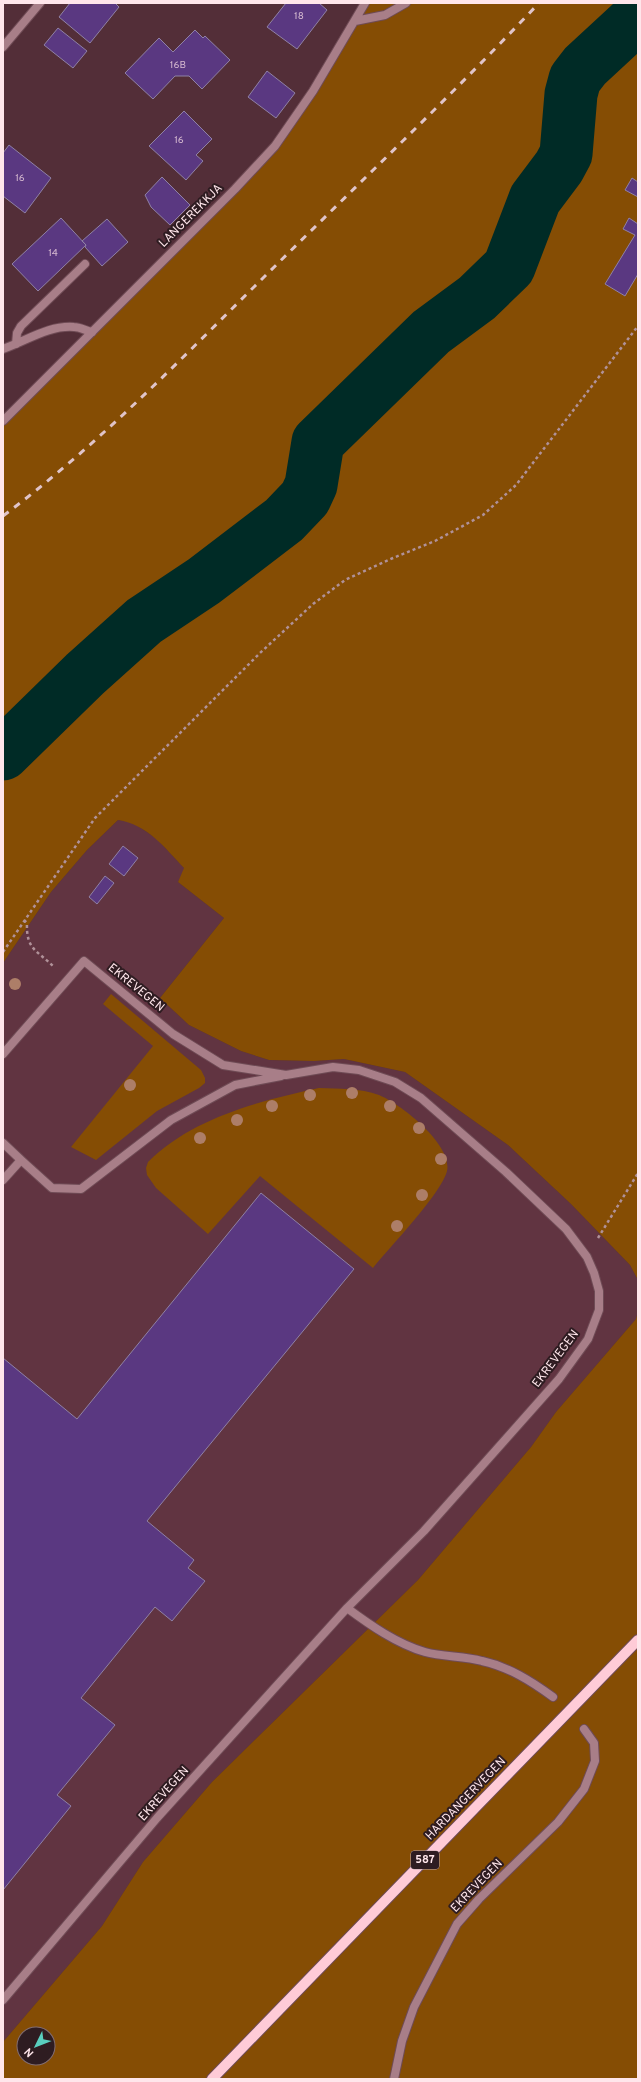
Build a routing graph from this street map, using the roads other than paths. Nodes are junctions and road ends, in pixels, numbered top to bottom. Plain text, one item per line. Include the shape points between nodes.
1 (40, 3) edge
2 (365, 3) edge
3 (406, 3) edge
4 (355, 21) junction
5 (3, 47) edge
6 (85, 264) dead end
7 (92, 332) junction
8 (16, 344) junction
9 (3, 349) edge
10 (3, 421) edge
11 (3, 1054) edge
12 (286, 1075) junction
13 (3, 1143) edge
14 (21, 1160) junction
15 (3, 1180) edge
16 (348, 1608) junction
17 (638, 1640) edge
18 (553, 1697) dead end
19 (584, 1729) dead end
20 (3, 2000) edge
21 (212, 2079) edge
22 (394, 2079) edge

1 - 5 street
2 - 4 street, LANGEREKKJA
3 - 4 street via 385,15
4 - 7 street, LANGEREKKJA via 313,91 275,146
6 - 8 street via 22,326 17,333
7 - 8 street via 75,327 60,328 45,331
7 - 10 street, LANGEREKKJA
8 - 9 street
11 - 12 street, EKREVEGEN via 84,960 173,1034 223,1065
12 - 14 street, EKREVEGEN via 235,1085 171,1120 81,1189 52,1188
12 - 16 street, EKREVEGEN via 333,1067 359,1070 395,1082 415,1094 506,1172 566,1229 594,1273 599,1291 598,1310 588,1339 559,1379 424,1531
13 - 14 street, EKREVEGEN
14 - 15 street
16 - 18 street via 376,1629 424,1652 482,1661 510,1670
16 - 20 street, EKREVEGEN via 157,1818
17 - 21 main road, HARDANGERVEGEN / 587
19 - 22 street, EKREVEGEN via 594,1743 595,1761 584,1789 558,1822 479,1898 457,1924 414,2007 402,2041

